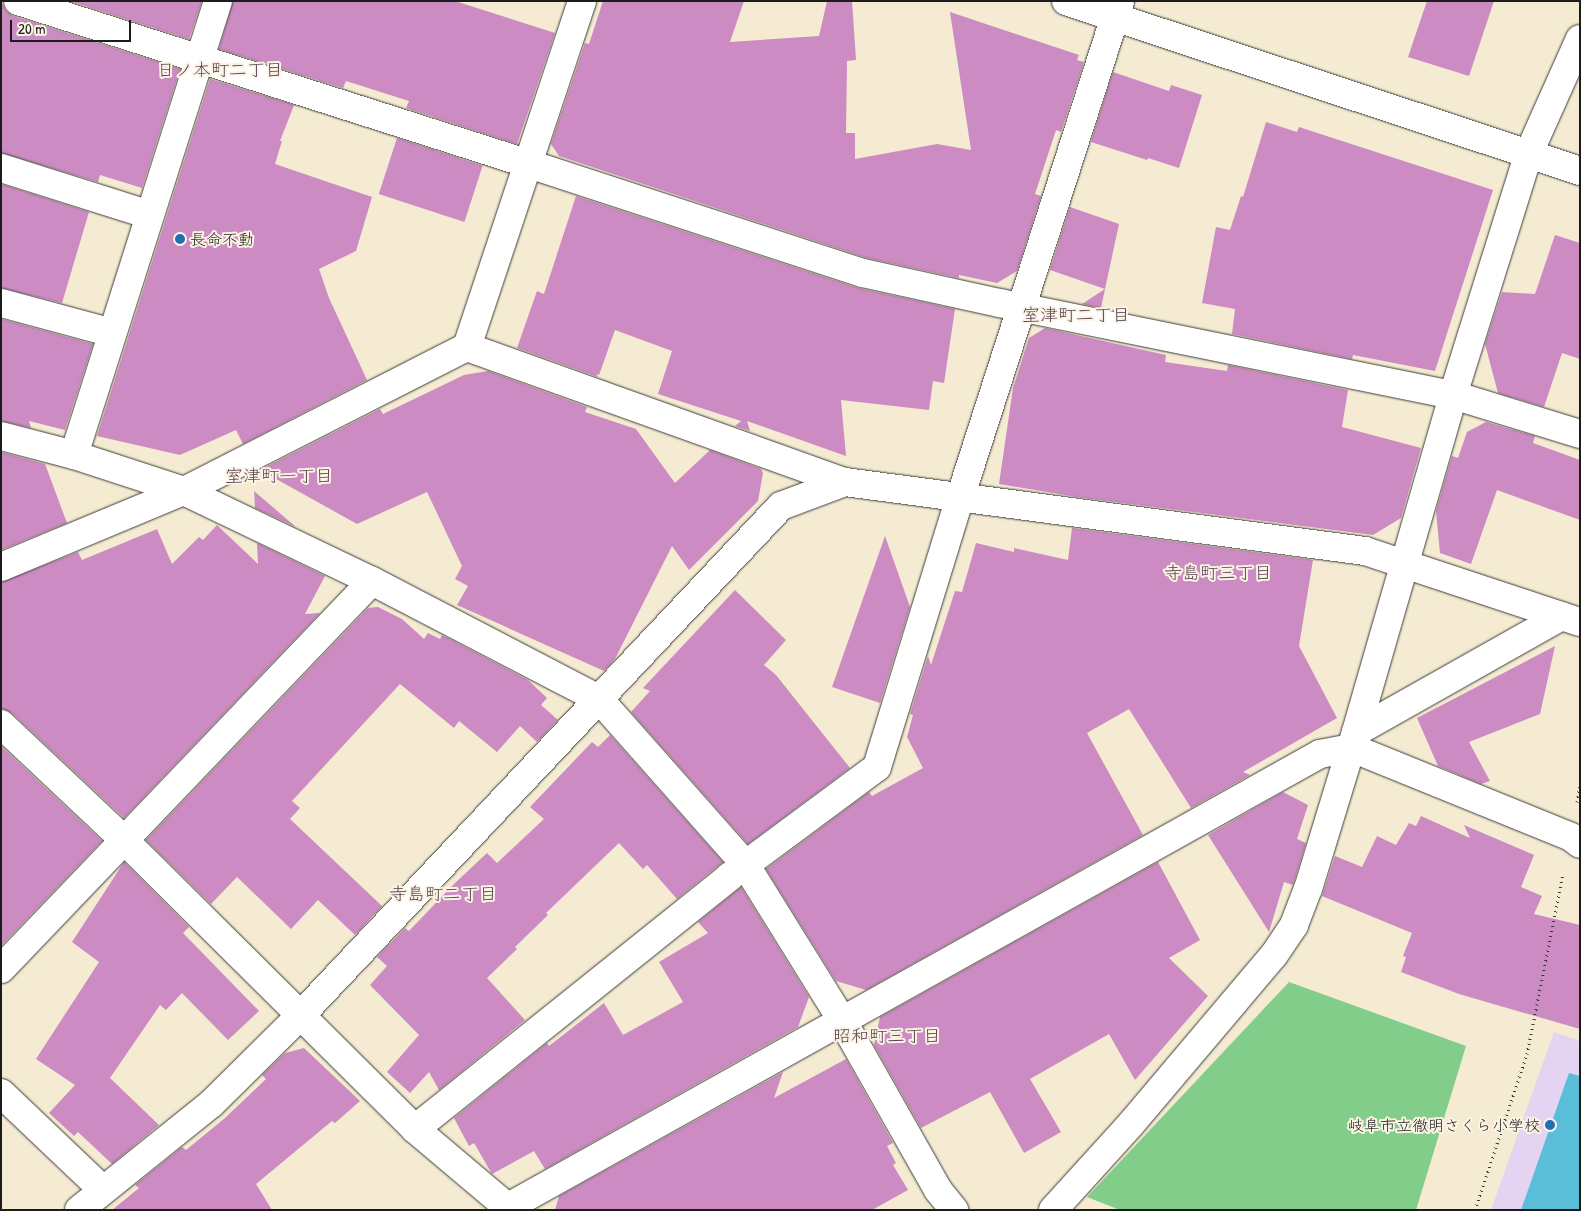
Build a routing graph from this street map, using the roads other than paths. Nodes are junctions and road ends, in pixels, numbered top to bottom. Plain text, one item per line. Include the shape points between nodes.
1 (18, 1) edge
2 (218, 1) edge
3 (582, 1) edge
4 (1066, 1) edge
5 (1118, 9) edge
6 (1580, 38) edge
7 (199, 59) junction
8 (1528, 155) junction
9 (529, 164) junction
10 (1, 168) edge
11 (1580, 171) edge
12 (150, 215) junction
13 (1, 303) edge
14 (1022, 307) junction
15 (112, 334) junction
16 (467, 347) junction
17 (1453, 395) junction
18 (1580, 434) edge
19 (1, 436) edge
20 (74, 455) junction
21 (845, 482) junction
22 (184, 491) junction
23 (960, 498) junction
24 (1405, 565) junction
25 (1, 567) edge
26 (372, 581) junction
27 (1571, 619) edge
28 (599, 699) junction
29 (1, 724) edge
30 (1354, 740) junction
31 (124, 840) junction
32 (1575, 840) edge
33 (746, 864) junction
34 (1, 970) edge
35 (300, 1016) junction
36 (843, 1022) junction
37 (1, 1093) edge
38 (415, 1129) junction
39 (103, 1190) junction
40 (507, 1209) edge
41 (79, 1210) edge
42 (954, 1210) edge
43 (1053, 1210) edge

1 - 7 street
2 - 7 street
3 - 9 street
4 - 5 street
5 - 8 street
5 - 14 street
6 - 8 street
7 - 9 street
7 - 12 street
8 - 11 street
8 - 17 street
9 - 14 street via 863,273
9 - 16 street
10 - 12 street
12 - 15 street
13 - 15 street
14 - 17 street
14 - 23 street
15 - 20 street
16 - 21 street
16 - 22 street
17 - 18 street
17 - 24 street
19 - 20 street
20 - 22 street
21 - 23 street
21 - 28 street via 781,506
22 - 25 street
22 - 26 street
23 - 24 street via 1365,551
23 - 33 street via 877,766
24 - 27 street
24 - 30 street
26 - 28 street
26 - 31 street
27 - 30 street
28 - 33 street
28 - 35 street
29 - 31 street
30 - 32 street
30 - 36 street via 1320,754
30 - 43 street via 1294,925 1268,962 1131,1124
31 - 34 street
31 - 35 street
33 - 36 street
33 - 38 street
35 - 38 street
35 - 39 street via 211,1104
36 - 40 street
36 - 42 street via 938,1190
37 - 39 street
38 - 40 street
39 - 41 street

